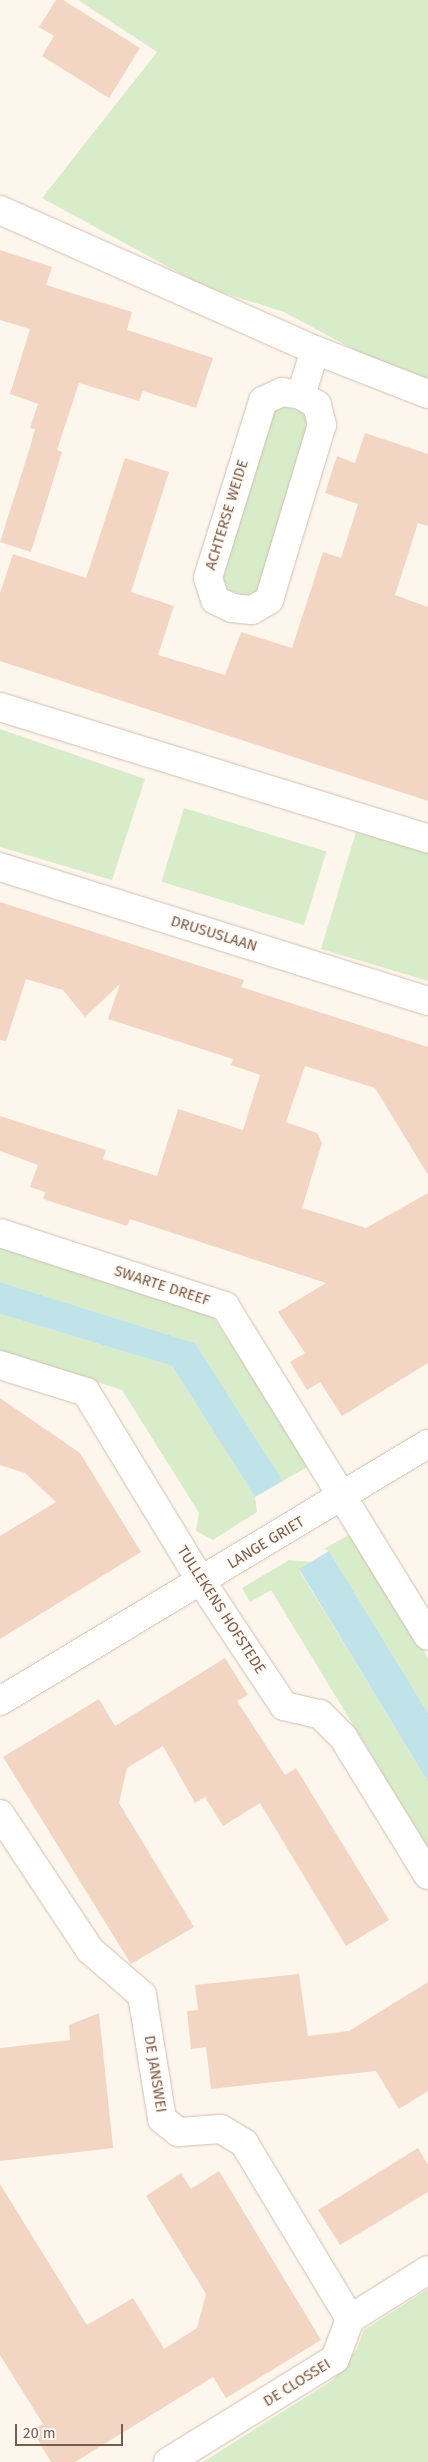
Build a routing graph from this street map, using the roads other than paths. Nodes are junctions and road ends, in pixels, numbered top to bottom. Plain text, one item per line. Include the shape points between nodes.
1 (0, 210) edge
2 (316, 350) junction
3 (428, 394) edge
4 (301, 395) junction
5 (0, 707) edge
6 (428, 839) edge
7 (0, 867) edge
8 (428, 1001) edge
9 (0, 1233) edge
10 (0, 1365) edge
11 (428, 1444) edge
12 (342, 1497) junction
13 (201, 1582) junction
14 (428, 1636) edge
15 (0, 1701) edge
16 (0, 1814) edge
17 (428, 1875) edge
18 (428, 2270) edge
19 (350, 2319) junction
20 (168, 2462) edge

1 - 2 street
2 - 3 street
2 - 4 street
4 - 4 street, ACHTERSE WEIDE via 316,406 322,425 269,600 252,610 232,608 215,600 208,578 263,401 282,392
5 - 6 street
7 - 8 street, DRUSUSLAAN
9 - 12 street, SWARTE DREEF via 225,1306
10 - 13 street, TULLEKENS HOFSTEDE via 86,1392
11 - 12 street, LANGE GRIET
12 - 13 street, LANGE GRIET
12 - 14 street, SWARTE DREEF
13 - 15 street, LANGE GRIET
13 - 17 street, TULLEKENS HOFSTEDE via 284,1706 320,1714 343,1737
16 - 19 street, DE JANSWEI via 90,1950 142,1995 162,2119 178,2132 221,2129 244,2143
18 - 19 street
19 - 20 street, DE CLOSSEI via 336,2359

